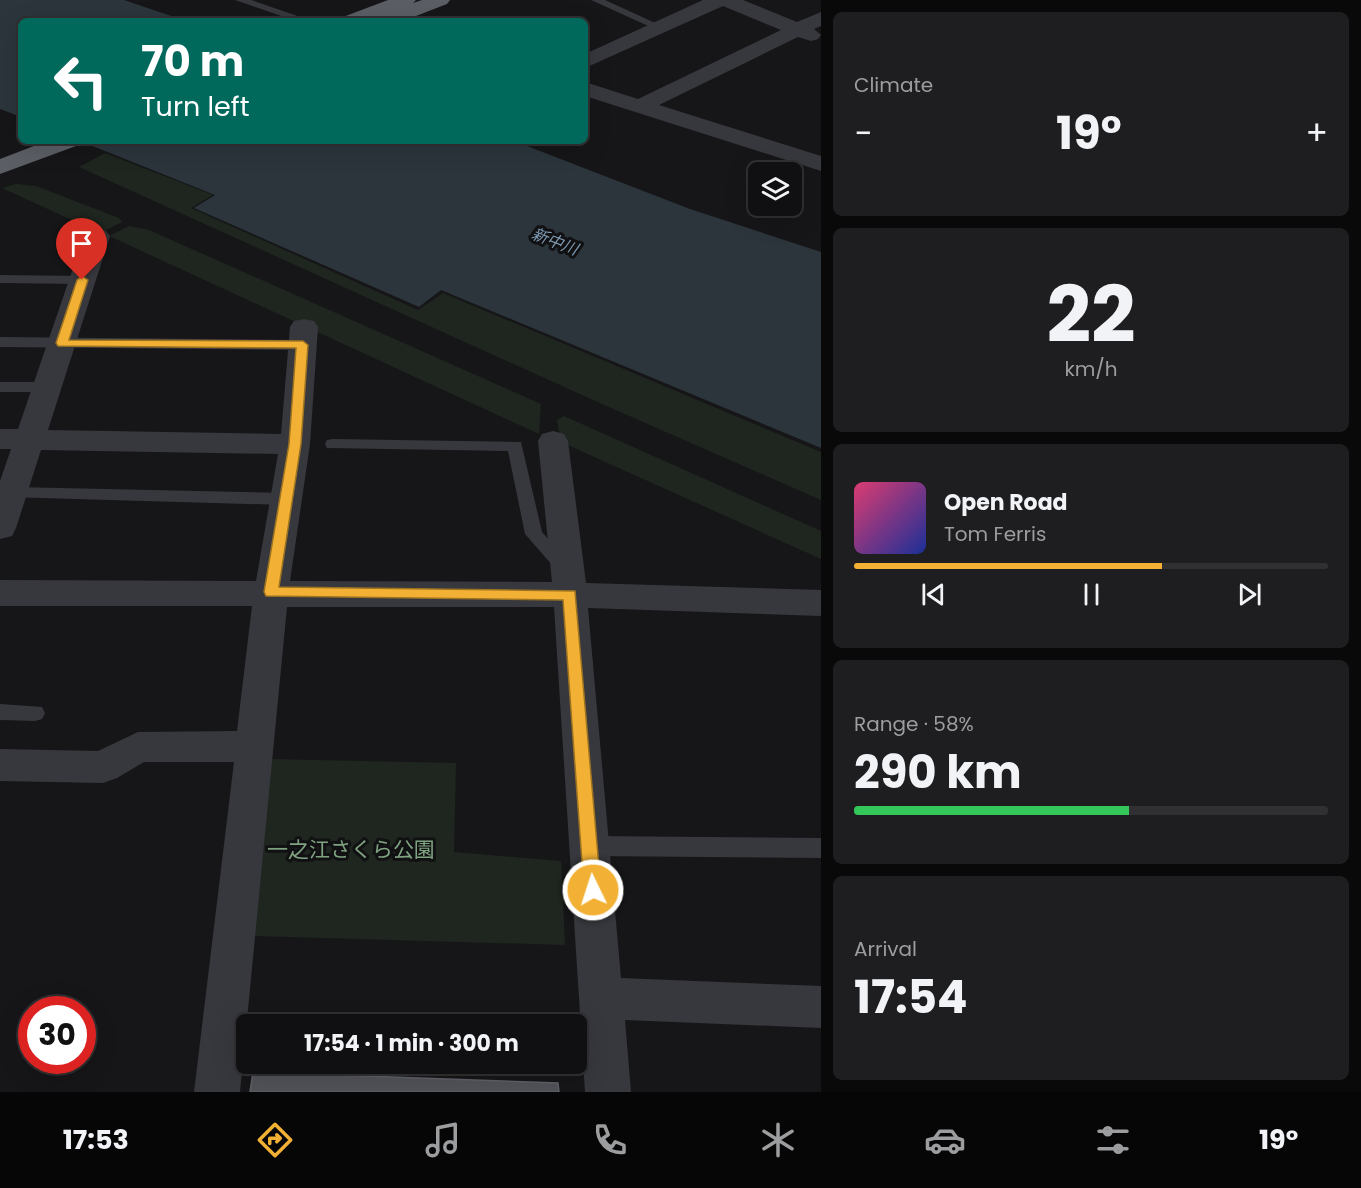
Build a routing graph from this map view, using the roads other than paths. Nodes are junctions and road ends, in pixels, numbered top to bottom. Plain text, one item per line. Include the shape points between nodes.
1 (240, 0) edge
2 (406, 0) edge
3 (440, 0) edge
4 (596, 0) edge
5 (718, 0) edge
6 (726, 0) edge
7 (297, 18) edge
8 (358, 18) edge
9 (393, 18) edge
10 (821, 18) edge
11 (659, 27) junction
12 (797, 29) junction
13 (821, 39) edge
14 (588, 61) edge
15 (588, 90) edge
16 (640, 106) junction
17 (27, 144) edge
18 (58, 144) edge
19 (2, 161) edge
20 (821, 164) edge
21 (97, 236) dead end
22 (0, 279) edge
23 (82, 280) junction
24 (303, 336) joint
25 (0, 342) edge
26 (62, 343) junction
27 (0, 387) edge
28 (47, 387) junction
29 (0, 439) edge
30 (30, 440) junction
31 (553, 441) dead end
32 (295, 444) junction
33 (333, 444) dead end
34 (13, 493) junction
35 (286, 499) junction
36 (0, 528) edge
37 (569, 583) junction
38 (271, 592) junction
39 (0, 593) edge
40 (821, 603) edge
41 (0, 712) edge
42 (35, 713) dead end
43 (255, 746) junction
44 (0, 765) edge
45 (590, 846) junction
46 (821, 848) edge
47 (601, 998) junction
48 (821, 1007) edge
49 (217, 1092) edge
50 (608, 1092) edge

1 - 7 lane
2 - 8 highway
3 - 9 highway
4 - 11 lane
5 - 11 street
6 - 12 street
10 - 12 street
11 - 14 street
12 - 13 street
12 - 16 street
15 - 16 street
16 - 20 street
17 - 19 highway
18 - 19 highway
21 - 23 street
22 - 23 lane
23 - 26 street
24 - 26 lane
24 - 32 street
25 - 26 lane
26 - 28 street
27 - 28 lane
28 - 30 street
29 - 30 street
30 - 32 street
30 - 34 street
31 - 37 street
32 - 35 street
33 - 37 lane via 515,446 534,534
34 - 35 lane
34 - 36 street
35 - 38 street
37 - 38 street
37 - 40 street
37 - 45 street
38 - 39 street
38 - 43 street
41 - 42 lane
43 - 44 street via 138,747 103,767
43 - 49 street
45 - 46 lane
45 - 47 street
47 - 48 street
47 - 50 street

